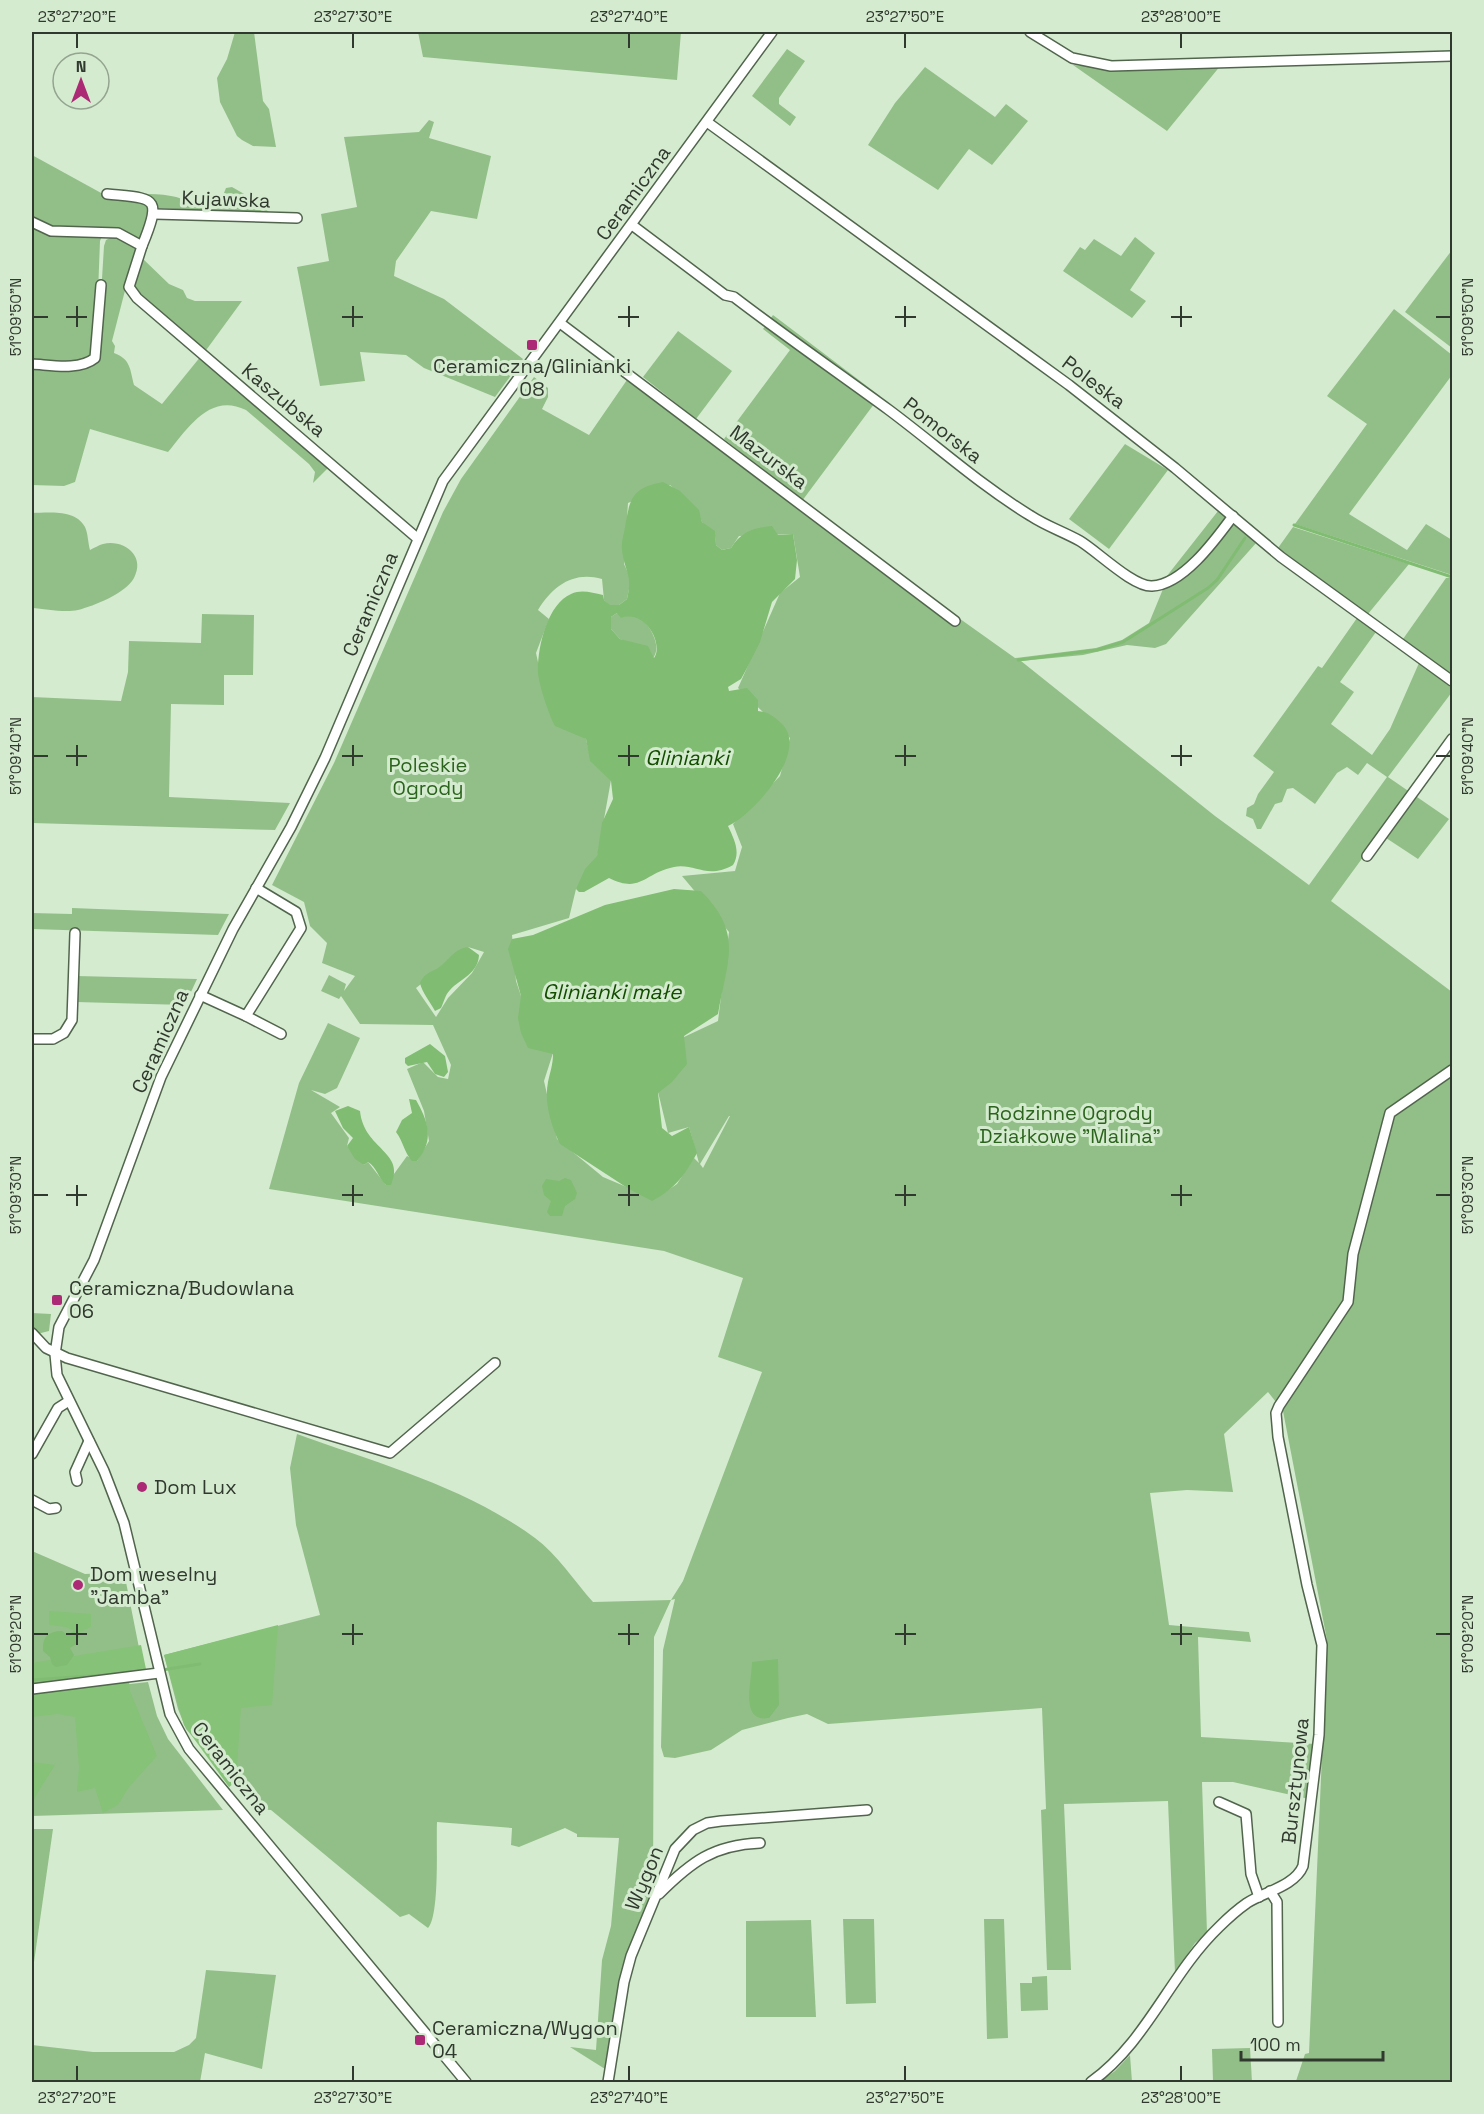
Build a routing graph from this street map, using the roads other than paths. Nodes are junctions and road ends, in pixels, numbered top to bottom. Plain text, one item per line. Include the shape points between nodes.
1 (772, 32) edge
2 (1030, 32) edge
3 (1452, 56) edge
4 (707, 122) junction
5 (107, 194) dead end
6 (154, 214) junction
7 (297, 218) dead end
8 (32, 222) edge
9 (632, 225) junction
10 (142, 246) junction
11 (101, 285) dead end
12 (129, 287) joint
13 (560, 322) junction
14 (32, 364) edge
15 (1233, 516) junction
16 (417, 538) junction
17 (955, 621) dead end
18 (1452, 681) edge
19 (1452, 739) edge
20 (1367, 856) dead end
21 (256, 888) junction
22 (75, 933) dead end
23 (200, 995) junction
24 (246, 1016) junction
25 (281, 1034) dead end
26 (32, 1039) edge
27 (1452, 1070) edge
28 (32, 1333) edge
29 (55, 1354) junction
30 (495, 1363) dead end
31 (69, 1401) junction
32 (89, 1441) junction
33 (32, 1454) edge
34 (77, 1481) dead end
35 (32, 1500) edge
36 (56, 1509) dead end
37 (158, 1670) junction
38 (32, 1689) edge
39 (1219, 1802) dead end
40 (867, 1810) dead end
41 (760, 1843) dead end
42 (1270, 1891) junction
43 (1259, 1897) junction
44 (655, 1898) junction
45 (1278, 2022) dead end
46 (466, 2082) edge
47 (608, 2082) edge
48 (1091, 2082) edge

1 - 4 street, Ceramiczna
2 - 3 street via 1065,55 1103,65
4 - 9 street, Ceramiczna
4 - 15 street, Poleska via 1069,385
5 - 6 street, Kujawska via 143,198
6 - 7 street, Kujawska
6 - 10 street, Kujawska
8 - 10 street via 51,231 118,233
9 - 13 street, Ceramiczna
9 - 15 street, Pomorska via 889,410 992,490 1032,518 1080,541 1139,584 1162,584 1182,572 1206,551
10 - 12 street, Kujawska
11 - 14 street via 94,358 75,365
12 - 16 street, Kaszubska via 137,298
13 - 16 street, Ceramiczna via 444,481
13 - 17 street, Mazurska
15 - 18 street, Poleska via 1281,557
16 - 21 street, Ceramiczna via 325,758
19 - 20 street
21 - 23 street, Ceramiczna
21 - 24 street via 296,912 301,928
22 - 26 street via 72,1020 64,1033 53,1039
23 - 24 street
23 - 29 street, Ceramiczna via 161,1077 94,1260 61,1321
24 - 25 street
27 - 42 street, Bursztynowa via 1390,1113 1353,1254 1348,1302 1276,1413 1307,1586 1322,1645 1319,1735 1305,1859 1298,1875
28 - 29 street
29 - 30 street via 390,1453
29 - 31 street, Ceramiczna via 57,1375
31 - 32 street, Ceramiczna
31 - 33 street via 58,1408
32 - 34 street via 75,1472
32 - 37 street, Ceramiczna via 124,1523
35 - 36 street
37 - 38 street
37 - 46 street, Ceramiczna via 170,1714 189,1749
39 - 43 street, Bursztynowa via 1246,1814 1251,1874
40 - 44 street, Wygon via 707,1822 675,1849
41 - 44 street via 740,1844 705,1855
42 - 43 street, Bursztynowa
42 - 45 street via 1278,1902
43 - 48 street, Bursztynowa via 1238,1910 1204,1942 1131,2046
44 - 47 street, Wygon via 624,1982

